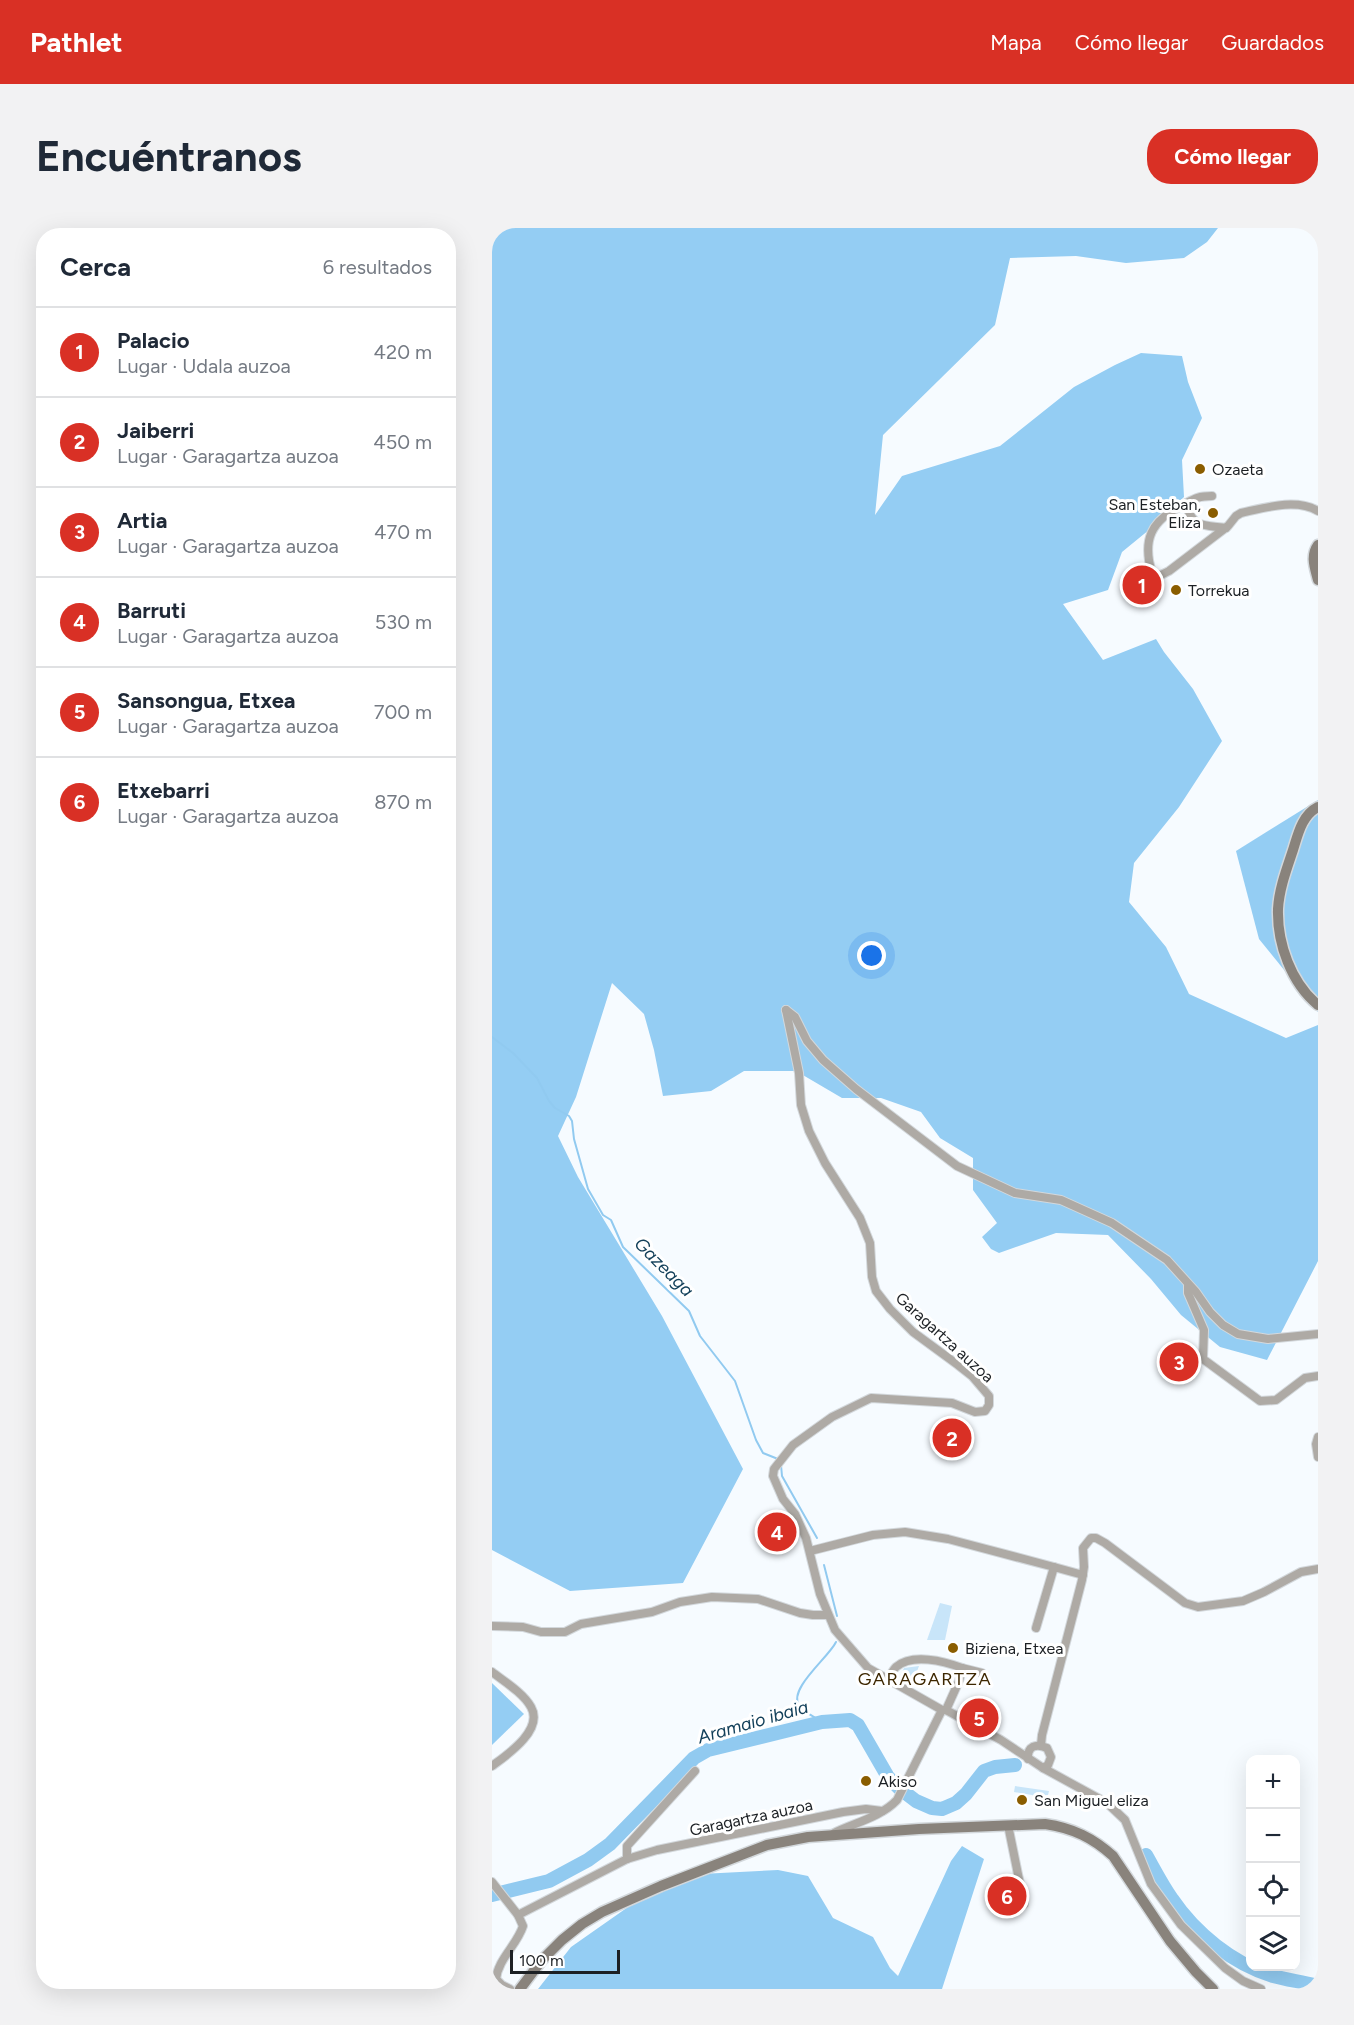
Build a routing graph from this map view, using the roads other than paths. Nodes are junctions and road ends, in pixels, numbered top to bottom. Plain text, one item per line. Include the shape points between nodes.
1 (1212, 495) dead end
2 (1186, 503) junction
3 (1318, 511) edge
4 (1226, 528) junction
5 (1318, 545) edge
6 (1318, 580) edge
7 (1318, 807) edge
8 (1318, 1005) edge
9 (1188, 1286) junction
10 (1318, 1334) edge
11 (1318, 1376) edge
12 (1318, 1437) edge
13 (1318, 1457) edge
14 (810, 1551) junction
15 (1054, 1567) junction
16 (1318, 1569) edge
17 (1083, 1575) junction
18 (828, 1614) junction
19 (492, 1626) edge
20 (1036, 1628) dead end
21 (962, 1668) junction
22 (492, 1672) edge
23 (982, 1673) dead end
24 (888, 1679) junction
25 (944, 1710) junction
26 (1041, 1745) junction
27 (1028, 1759) junction
28 (492, 1766) edge
29 (1043, 1768) junction
30 (696, 1771) dead end
31 (882, 1811) junction
32 (1008, 1825) junction
33 (830, 1836) junction
34 (627, 1858) junction
35 (493, 1882) edge
36 (1024, 1904) dead end
37 (518, 1915) junction
38 (510, 1989) edge
39 (520, 1989) edge
40 (1213, 1989) edge
41 (1261, 1989) edge

1 - 2 street via 1200,495
2 - 4 street via 1194,522
2 - 4 street via 1164,515 1151,531 1147,552 1155,575 1169,571
3 - 4 street via 1299,505 1261,509 1236,516
5 - 6 main road via 1313,552 1313,564
7 - 8 main road via 1303,820 1278,909 1290,968
9 - 10 street via 1223,1325 1238,1334 1268,1339
9 - 11 street via 1204,1330 1203,1359 1254,1397 1260,1401 1276,1400 1305,1378
9 - 14 street, Garagartza auzoa via 1167,1260 1093,1213 1061,1200 1015,1193 957,1166 824,1060 786,1010 799,1073 801,1105 809,1131 860,1218 870,1243 876,1291 913,1332 972,1376 989,1396 985,1411 975,1412 952,1403 871,1398 832,1417 793,1445 773,1476
12 - 13 street
14 - 15 street via 873,1535 903,1532 948,1539
14 - 18 street, Garagartza auzoa
15 - 17 street
15 - 20 street
16 - 17 street via 1301,1572 1247,1600 1198,1607 1185,1604 1091,1538 1083,1548
17 - 26 street
18 - 19 street via 800,1613 752,1598 712,1597 581,1624 565,1632
18 - 24 street, Garagartza auzoa via 849,1648 868,1668
21 - 23 street
21 - 24 street via 941,1661 914,1660 896,1668
21 - 25 street
22 - 28 street via 517,1691 532,1709 534,1723 525,1738
24 - 25 street, Garagartza auzoa
25 - 27 street, Garagartza auzoa
25 - 31 street via 900,1796
26 - 27 street via 1030,1748
26 - 29 street via 1051,1754
27 - 29 street
29 - 41 street via 1107,1803 1125,1820 1151,1884 1165,1905 1225,1968
30 - 34 street via 627,1845
31 - 33 street
31 - 34 street, Garagartza auzoa via 843,1812
32 - 33 main road
32 - 36 street
32 - 40 main road via 1065,1827 1102,1846 1127,1874 1170,1941
33 - 39 main road via 767,1845 623,1901 562,1940
34 - 37 street, Garagartza auzoa
35 - 37 street
37 - 38 street via 523,1926 520,1935 497,1970 496,1979

